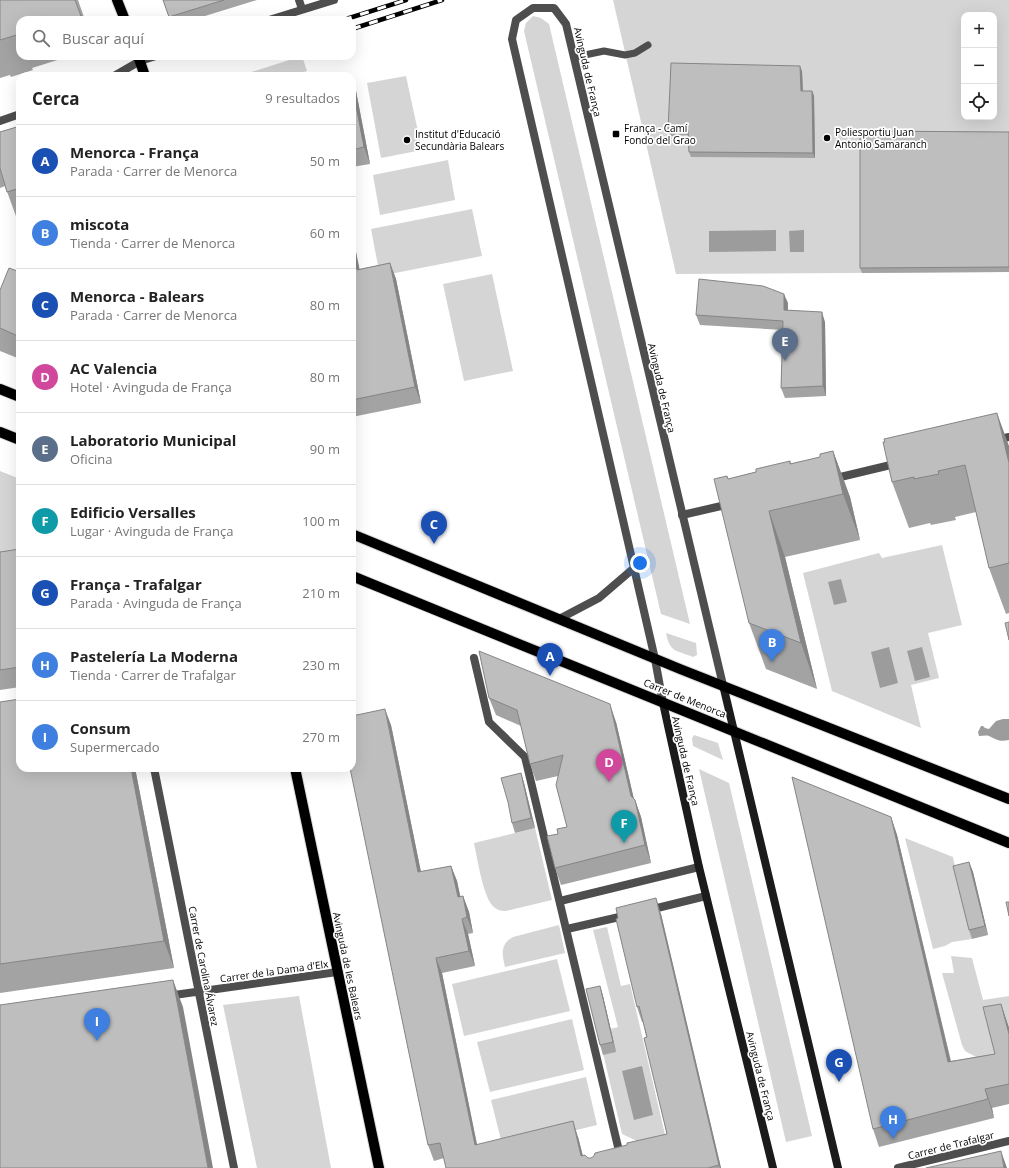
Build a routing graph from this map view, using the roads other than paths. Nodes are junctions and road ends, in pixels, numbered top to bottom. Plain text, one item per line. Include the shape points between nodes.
1 (117, 0) edge
2 (299, 0) edge
3 (334, 0) edge
4 (302, 9) junction
5 (123, 16) edge
6 (281, 16) edge
7 (648, 45) dead end
8 (575, 57) junction
9 (136, 60) edge
10 (140, 60) edge
11 (120, 72) edge
12 (144, 72) edge
13 (16, 115) edge
14 (0, 121) edge
15 (0, 389) edge
16 (16, 395) edge
17 (0, 432) edge
18 (1009, 437) edge
19 (16, 438) edge
20 (986, 442) edge
21 (908, 461) edge
22 (822, 481) edge
23 (737, 502) edge
24 (682, 515) junction
25 (356, 536) edge
26 (634, 568) junction
27 (356, 578) edge
28 (559, 619) junction
29 (474, 658) dead end
30 (655, 659) junction
31 (723, 685) junction
32 (663, 703) junction
33 (733, 730) junction
34 (155, 772) edge
35 (296, 772) edge
36 (1009, 799) edge
37 (1009, 843) edge
38 (699, 867) junction
39 (706, 896) junction
40 (560, 901) junction
41 (567, 929) junction
42 (337, 972) junction
43 (199, 992) junction
44 (161, 996) edge
45 (1009, 1141) edge
46 (606, 1155) edge
47 (234, 1168) edge
48 (379, 1168) edge
49 (773, 1168) edge
50 (838, 1168) edge
51 (898, 1168) edge

1 - 5 main road
2 - 4 street
3 - 4 street
4 - 6 street
7 - 8 lane via 635,53 625,55 604,51
8 - 24 street, Avinguda de França
8 - 26 street, Avinguda de França via 566,24 554,8 533,8 516,20 512,39
9 - 11 street
10 - 12 main road
13 - 14 street
15 - 16 main road
17 - 19 main road
18 - 20 street
21 - 22 street
23 - 24 street
24 - 31 street, Avinguda de França
25 - 28 main road
26 - 28 street via 599,598
26 - 30 street, Avinguda de França
27 - 32 main road, Carrer de Menorca
28 - 30 main road
29 - 40 street via 489,722 525,757
30 - 31 main road
30 - 32 street, Avinguda de França
31 - 33 main road, Avinguda de França
31 - 36 main road
32 - 33 main road, Carrer de Menorca
32 - 38 main road, Avinguda de França
33 - 37 main road, Carrer de Menorca
33 - 50 main road, Avinguda de França
34 - 43 street, Carrer de Carolina Álvarez
35 - 42 main road, Avinguda de les Balears
38 - 39 main road, Avinguda de França
38 - 40 street
39 - 41 street
39 - 49 main road, Avinguda de França
40 - 41 street
41 - 46 street via 619,1151
42 - 43 street, Carrer de la Dama d'Elx
42 - 48 main road, Avinguda de les Balears
43 - 44 street, Carrer de la Dama d'Elx
43 - 47 street, Carrer de Carolina Álvarez
45 - 51 street, Carrer de Trafalgar

